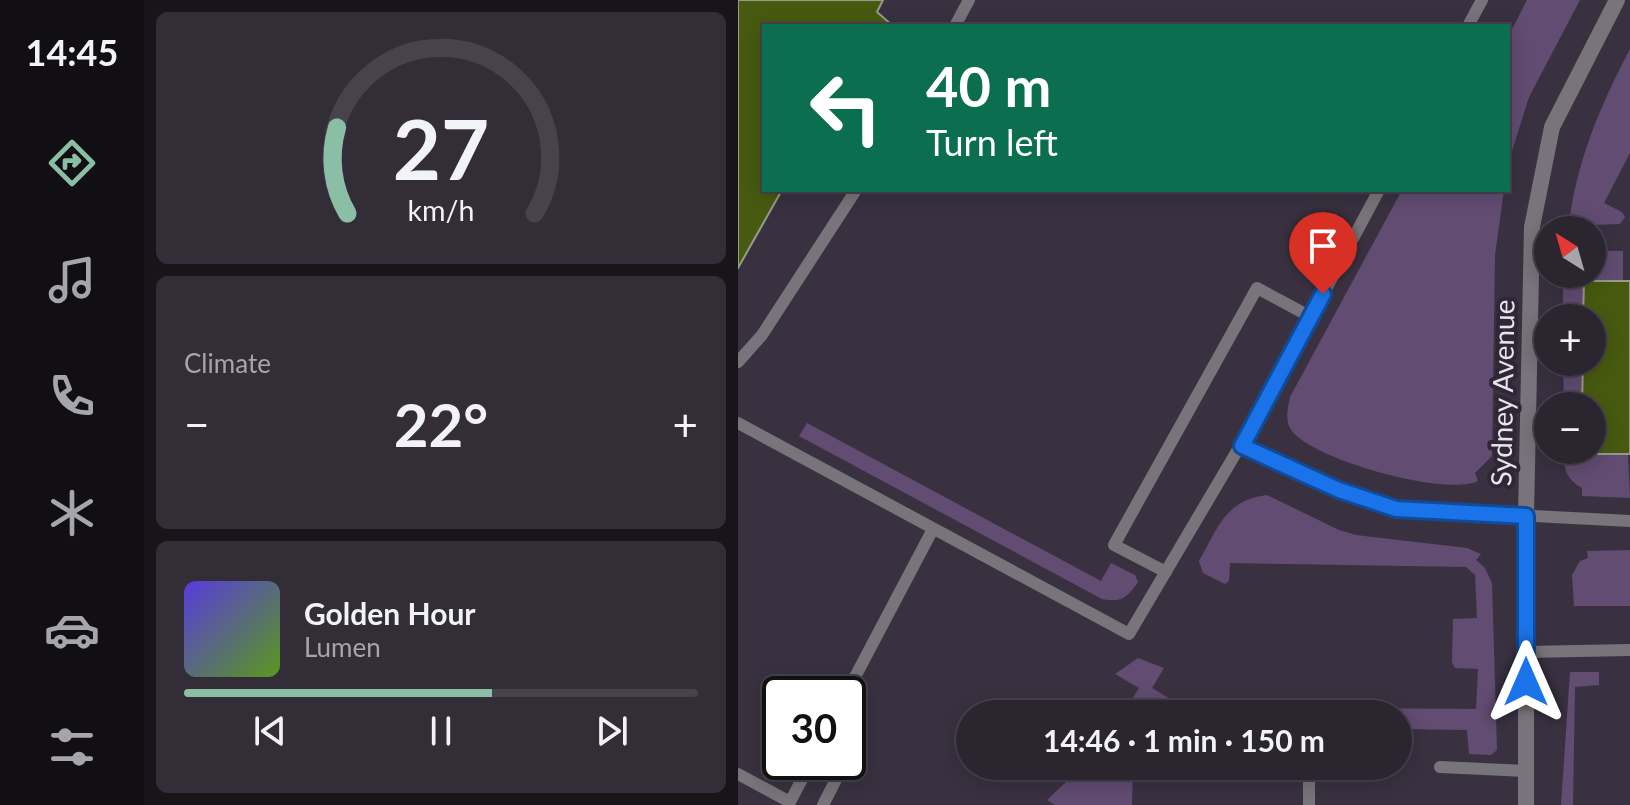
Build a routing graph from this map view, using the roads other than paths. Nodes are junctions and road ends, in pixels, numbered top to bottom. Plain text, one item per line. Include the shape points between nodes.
1 (969, 0) edge
2 (1482, 0) edge
3 (1617, 0) edge
4 (956, 24) edge
5 (1469, 24) edge
6 (855, 192) edge
7 (1378, 192) edge
8 (1311, 317) junction
9 (738, 362) edge
10 (738, 423) edge
11 (1242, 446) junction
12 (1526, 516) junction
13 (1630, 521) edge
14 (933, 529) junction
15 (1166, 572) junction
16 (1630, 650) edge
17 (1526, 652) junction
18 (855, 676) edge
19 (1440, 767) dead end
20 (1526, 771) junction
21 (738, 774) edge
22 (802, 780) edge
23 (836, 780) edge
24 (1309, 780) edge
25 (823, 805) edge
26 (1309, 805) edge
27 (1526, 805) edge

1 - 4 lane
2 - 5 lane
3 - 12 street, Sydney Avenue via 1552,127 1532,227
6 - 9 lane via 762,335
7 - 8 lane
8 - 11 lane
8 - 15 lane via 1257,288 1114,545
10 - 14 lane
11 - 12 lane via 1396,509
11 - 15 lane
12 - 13 lane
12 - 17 street, Sydney Avenue
14 - 15 lane via 1129,634
14 - 18 lane
16 - 17 lane
17 - 20 street, Sydney Avenue
19 - 20 lane
20 - 27 street, Sydney Avenue
21 - 22 lane via 790,802
23 - 25 lane
24 - 26 lane

